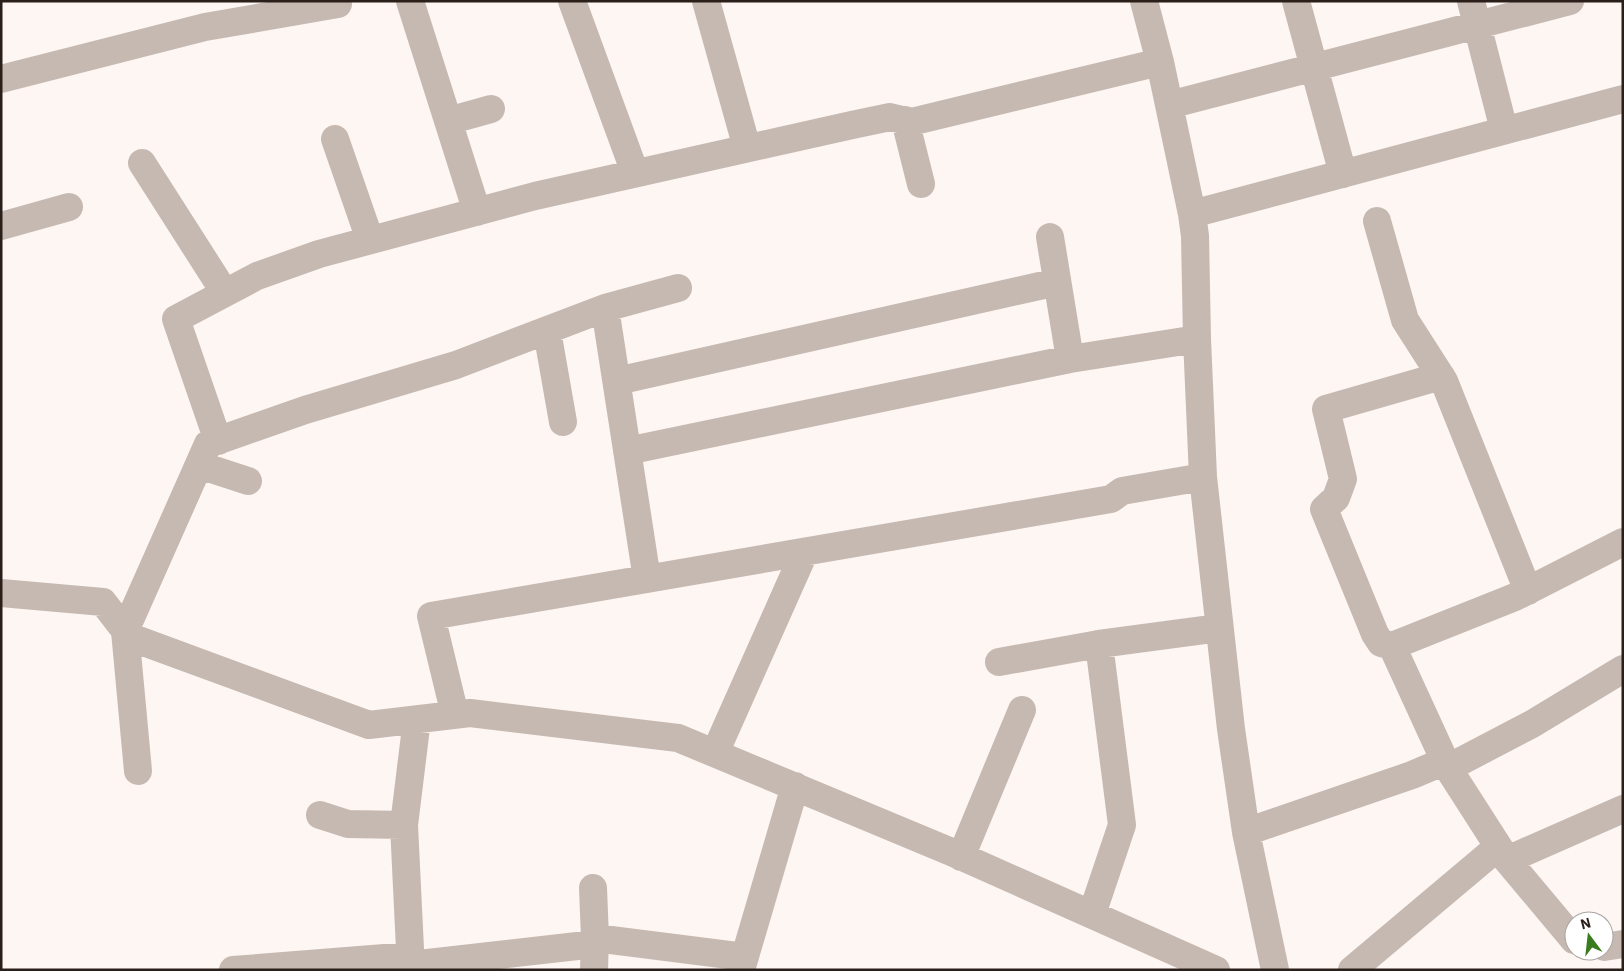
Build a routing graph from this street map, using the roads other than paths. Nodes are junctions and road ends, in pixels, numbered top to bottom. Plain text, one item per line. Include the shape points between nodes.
1 (410, 1) edge
2 (572, 1) edge
3 (706, 1) edge
4 (1144, 1) edge
5 (1296, 1) edge
6 (1570, 1) edge
7 (338, 4) dead end
8 (1474, 13) edge
9 (1160, 62) junction
10 (1314, 68) junction
11 (1, 79) edge
12 (1623, 98) edge
13 (1169, 105) junction
14 (491, 109) dead end
15 (905, 120) junction
16 (448, 121) junction
17 (1504, 130) junction
18 (335, 139) dead end
19 (747, 148) junction
20 (142, 163) dead end
21 (634, 173) junction
22 (1343, 174) junction
23 (920, 184) dead end
24 (69, 207) dead end
25 (477, 212) junction
26 (1192, 214) junction
27 (1376, 221) dead end
28 (1, 226) edge
29 (1050, 237) dead end
30 (370, 240) junction
31 (1057, 282) junction
32 (678, 288) dead end
33 (225, 293) junction
34 (605, 308) junction
35 (547, 331) junction
36 (1197, 339) junction
37 (1070, 359) junction
38 (1441, 376) junction
39 (616, 381) junction
40 (563, 422) dead end
41 (218, 440) junction
42 (627, 451) junction
43 (199, 465) junction
44 (1203, 477) junction
45 (248, 481) dead end
46 (1623, 542) edge
47 (804, 552) junction
48 (647, 579) junction
49 (1528, 591) junction
50 (1, 593) edge
51 (1219, 628) junction
52 (125, 631) junction
53 (1099, 644) junction
54 (1392, 646) junction
55 (999, 662) dead end
56 (1623, 669) edge
57 (1022, 710) dead end
58 (454, 715) junction
59 (417, 719) junction
60 (715, 753) junction
61 (1447, 764) junction
62 (138, 771) dead end
63 (796, 786) junction
64 (1623, 809) edge
65 (320, 815) dead end
66 (404, 825) junction
67 (1246, 832) junction
68 (1503, 853) junction
69 (961, 857) junction
70 (593, 888) dead end
71 (1092, 914) junction
72 (1564, 928) edge
73 (595, 951) edge
74 (410, 964) edge
75 (743, 964) edge
76 (1214, 969) edge
77 (232, 970) edge
78 (1275, 970) edge
79 (1352, 970) edge

1 - 16 street
2 - 21 street
3 - 19 street
4 - 9 street
5 - 10 street
6 - 8 street
7 - 11 street via 205,27
8 - 10 street
8 - 17 street
9 - 13 street
9 - 15 street via 911,122
10 - 13 street
10 - 22 street
12 - 17 street
13 - 26 street
14 - 16 street
15 - 19 street via 890,117
15 - 23 street
16 - 25 street
17 - 22 street
18 - 30 street
19 - 21 street
20 - 33 street
21 - 25 street
22 - 26 street
24 - 28 street
25 - 30 street
26 - 36 street
27 - 38 street via 1405,320
29 - 31 street
30 - 33 street via 257,276
31 - 37 street
31 - 39 street
32 - 34 street
33 - 41 street via 176,319
34 - 35 street
34 - 39 street
35 - 40 street
35 - 41 street via 456,365
36 - 37 street
36 - 44 street
37 - 42 street
38 - 49 street
38 - 54 street via 1326,409 1343,479 1336,498 1324,508 1375,634 1381,643
39 - 42 street
41 - 43 street via 208,444
42 - 48 street
43 - 45 street
43 - 52 street
44 - 47 street via 1122,491 1110,499
44 - 51 street
46 - 49 street
47 - 48 street
47 - 60 street
48 - 58 street via 432,616
49 - 54 street
50 - 52 street via 103,602
51 - 53 street
51 - 67 street
52 - 59 street via 130,637 369,725
52 - 62 street
53 - 55 street
53 - 71 street via 1122,825
54 - 61 street
56 - 61 street via 1532,724
57 - 69 street
58 - 59 street
58 - 60 street via 470,713 678,738
59 - 66 street
60 - 63 street
61 - 67 street
61 - 68 street
63 - 69 street
63 - 75 street
64 - 68 street
65 - 66 street via 348,824
66 - 74 street
67 - 78 street
68 - 72 street
68 - 79 street
69 - 71 street
70 - 73 street
71 - 76 street
73 - 74 street
73 - 75 street
74 - 77 street

